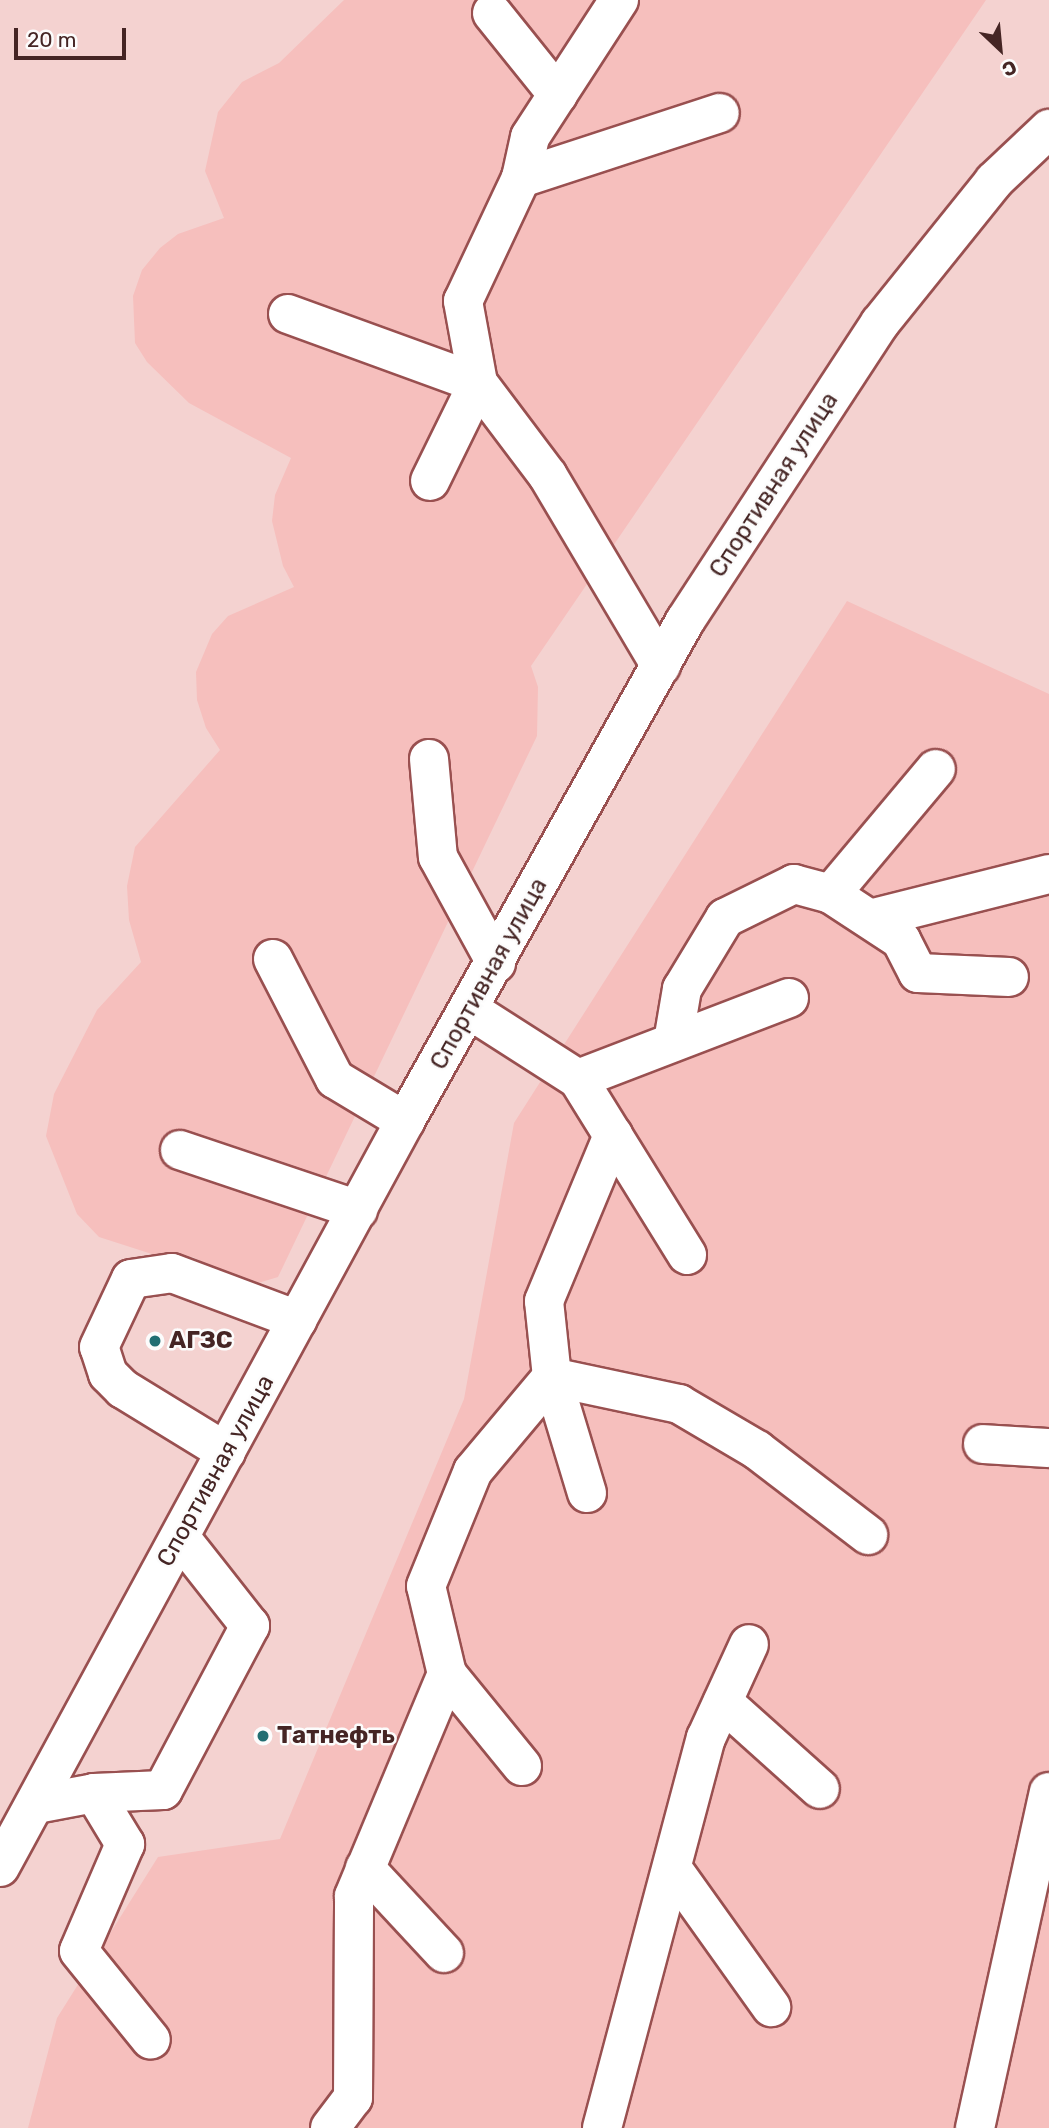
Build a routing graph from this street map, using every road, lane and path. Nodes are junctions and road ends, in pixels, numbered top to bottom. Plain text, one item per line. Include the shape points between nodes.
1 (619, 0) edge
2 (492, 13) dead end
3 (558, 95) junction
4 (720, 113) dead end
5 (1049, 129) edge
6 (521, 178) junction
7 (288, 314) dead end
8 (478, 383) junction
9 (430, 481) dead end
10 (661, 666) junction
11 (429, 759) dead end
12 (936, 769) dead end
13 (1049, 874) edge
14 (831, 894) junction
15 (870, 919) junction
16 (273, 959) dead end
17 (496, 963) junction
18 (1009, 976) dead end
19 (789, 998) dead end
20 (471, 1010) junction
21 (673, 1042) junction
22 (579, 1079) junction
23 (404, 1121) junction
24 (613, 1135) junction
25 (180, 1150) dead end
26 (358, 1210) junction
27 (687, 1255) dead end
28 (298, 1320) junction
29 (552, 1377) junction
30 (983, 1444) dead end
31 (1049, 1448) edge
32 (226, 1452) junction
33 (586, 1493) dead end
34 (868, 1535) dead end
35 (180, 1537) junction
36 (749, 1644) dead end
37 (447, 1674) junction
38 (723, 1702) junction
39 (522, 1766) dead end
40 (820, 1789) dead end
41 (1049, 1792) edge
42 (94, 1793) junction
43 (36, 1804) junction
44 (0, 1867) edge
45 (365, 1868) junction
46 (672, 1868) junction
47 (444, 1953) dead end
48 (772, 2007) dead end
49 (151, 2040) dead end
50 (330, 2128) edge
51 (602, 2128) edge
52 (975, 2128) edge

1 - 3 street
2 - 3 street
3 - 6 street via 530,137
4 - 6 street
5 - 10 street, Спортивная улица via 994,181 880,323 685,621
6 - 8 street via 463,301
7 - 8 street
8 - 9 street
8 - 10 street via 548,476
10 - 17 street, Спортивная улица
11 - 17 street via 438,857
12 - 14 street
13 - 15 street
14 - 15 street
14 - 21 street via 794,884 724,918 682,989
15 - 18 street via 901,940 918,973
16 - 23 street via 335,1079
17 - 20 street, Спортивная улица
19 - 21 street
20 - 22 street
20 - 23 street, Спортивная улица
21 - 22 street
22 - 24 street
23 - 26 street, Спортивная улица
24 - 27 street
24 - 29 street via 544,1301
25 - 26 street
26 - 28 street, Спортивная улица
28 - 32 street, Спортивная улица
28 - 32 street via 172,1273 131,1279 99,1347 108,1374 123,1389
29 - 33 street
29 - 34 street via 679,1404 757,1450
29 - 37 street via 473,1471 426,1586
30 - 31 street
32 - 35 street, Спортивная улица
35 - 42 street via 250,1626 163,1790
35 - 43 street, Спортивная улица
36 - 38 street
37 - 39 street
37 - 45 street
38 - 40 street
38 - 46 street via 706,1738
41 - 52 street
42 - 43 street
42 - 49 street via 125,1844 79,1951
43 - 44 street, Спортивная улица
45 - 47 street
45 - 50 street via 354,1896 353,2098
46 - 48 street
46 - 51 street

